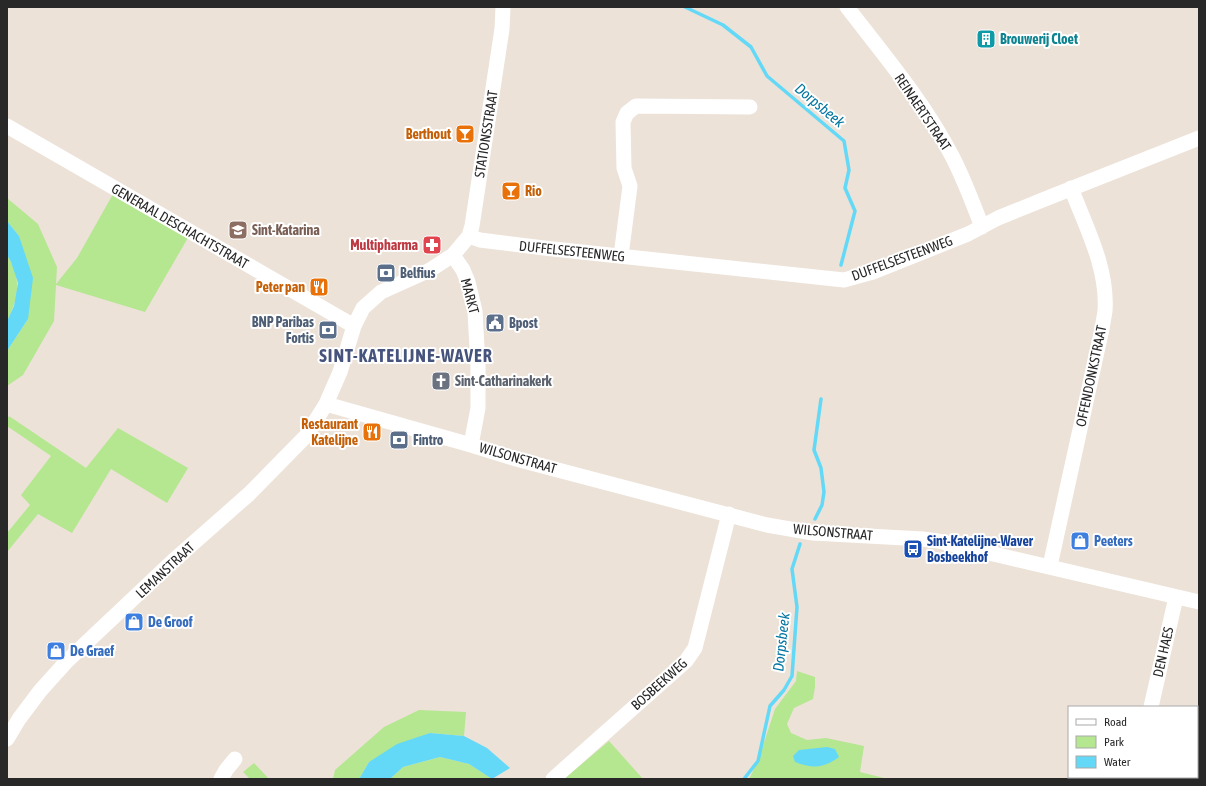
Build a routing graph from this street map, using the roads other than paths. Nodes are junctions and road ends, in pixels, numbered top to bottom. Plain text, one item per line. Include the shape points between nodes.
1 (503, 7) edge
2 (847, 7) edge
3 (750, 107) dead end
4 (7, 126) edge
5 (1199, 138) edge
6 (1071, 188) junction
7 (982, 227) junction
8 (468, 236) junction
9 (453, 255) junction
10 (621, 256) junction
11 (354, 326) junction
12 (326, 404) junction
13 (471, 445) junction
14 (729, 514) junction
15 (1050, 566) junction
16 (1176, 597) junction
17 (1199, 602) edge
18 (1151, 706) edge
19 (7, 739) edge
20 (235, 759) dead end
21 (221, 779) edge
22 (553, 779) edge

1 - 8 street, STATIONSSTRAAT via 502,29 472,226
2 - 7 street, REINAERTSTRAAT via 931,120 953,157
3 - 10 street via 636,106 627,113 623,122 624,168 630,186
4 - 11 street, GENERAAL DESCHACHTSTRAAT
5 - 6 street, DUFFELSESTEENWEG
6 - 7 street, DUFFELSESTEENWEG
6 - 15 street, OFFENDONKSTRAAT via 1102,272 1105,310
7 - 10 street, DUFFELSESTEENWEG via 873,272 844,280
8 - 9 street, STATIONSSTRAAT
8 - 10 street, DUFFELSESTEENWEG via 494,242
9 - 11 street via 430,270 381,292 363,308
9 - 13 street, MARKT via 463,270 476,311 478,408
11 - 12 street via 340,372
12 - 13 street
12 - 19 street, LEMANSTRAAT via 306,436 291,453 67,661 40,691
13 - 14 street, WILSONSTRAAT
14 - 15 street, WILSONSTRAAT via 767,525 813,533 938,541
14 - 22 street, BOSBEEKWEG via 696,648 686,661
15 - 16 street, WILSONSTRAAT
16 - 17 street, WILSONSTRAAT
16 - 18 street, DEN HAES
20 - 21 street

